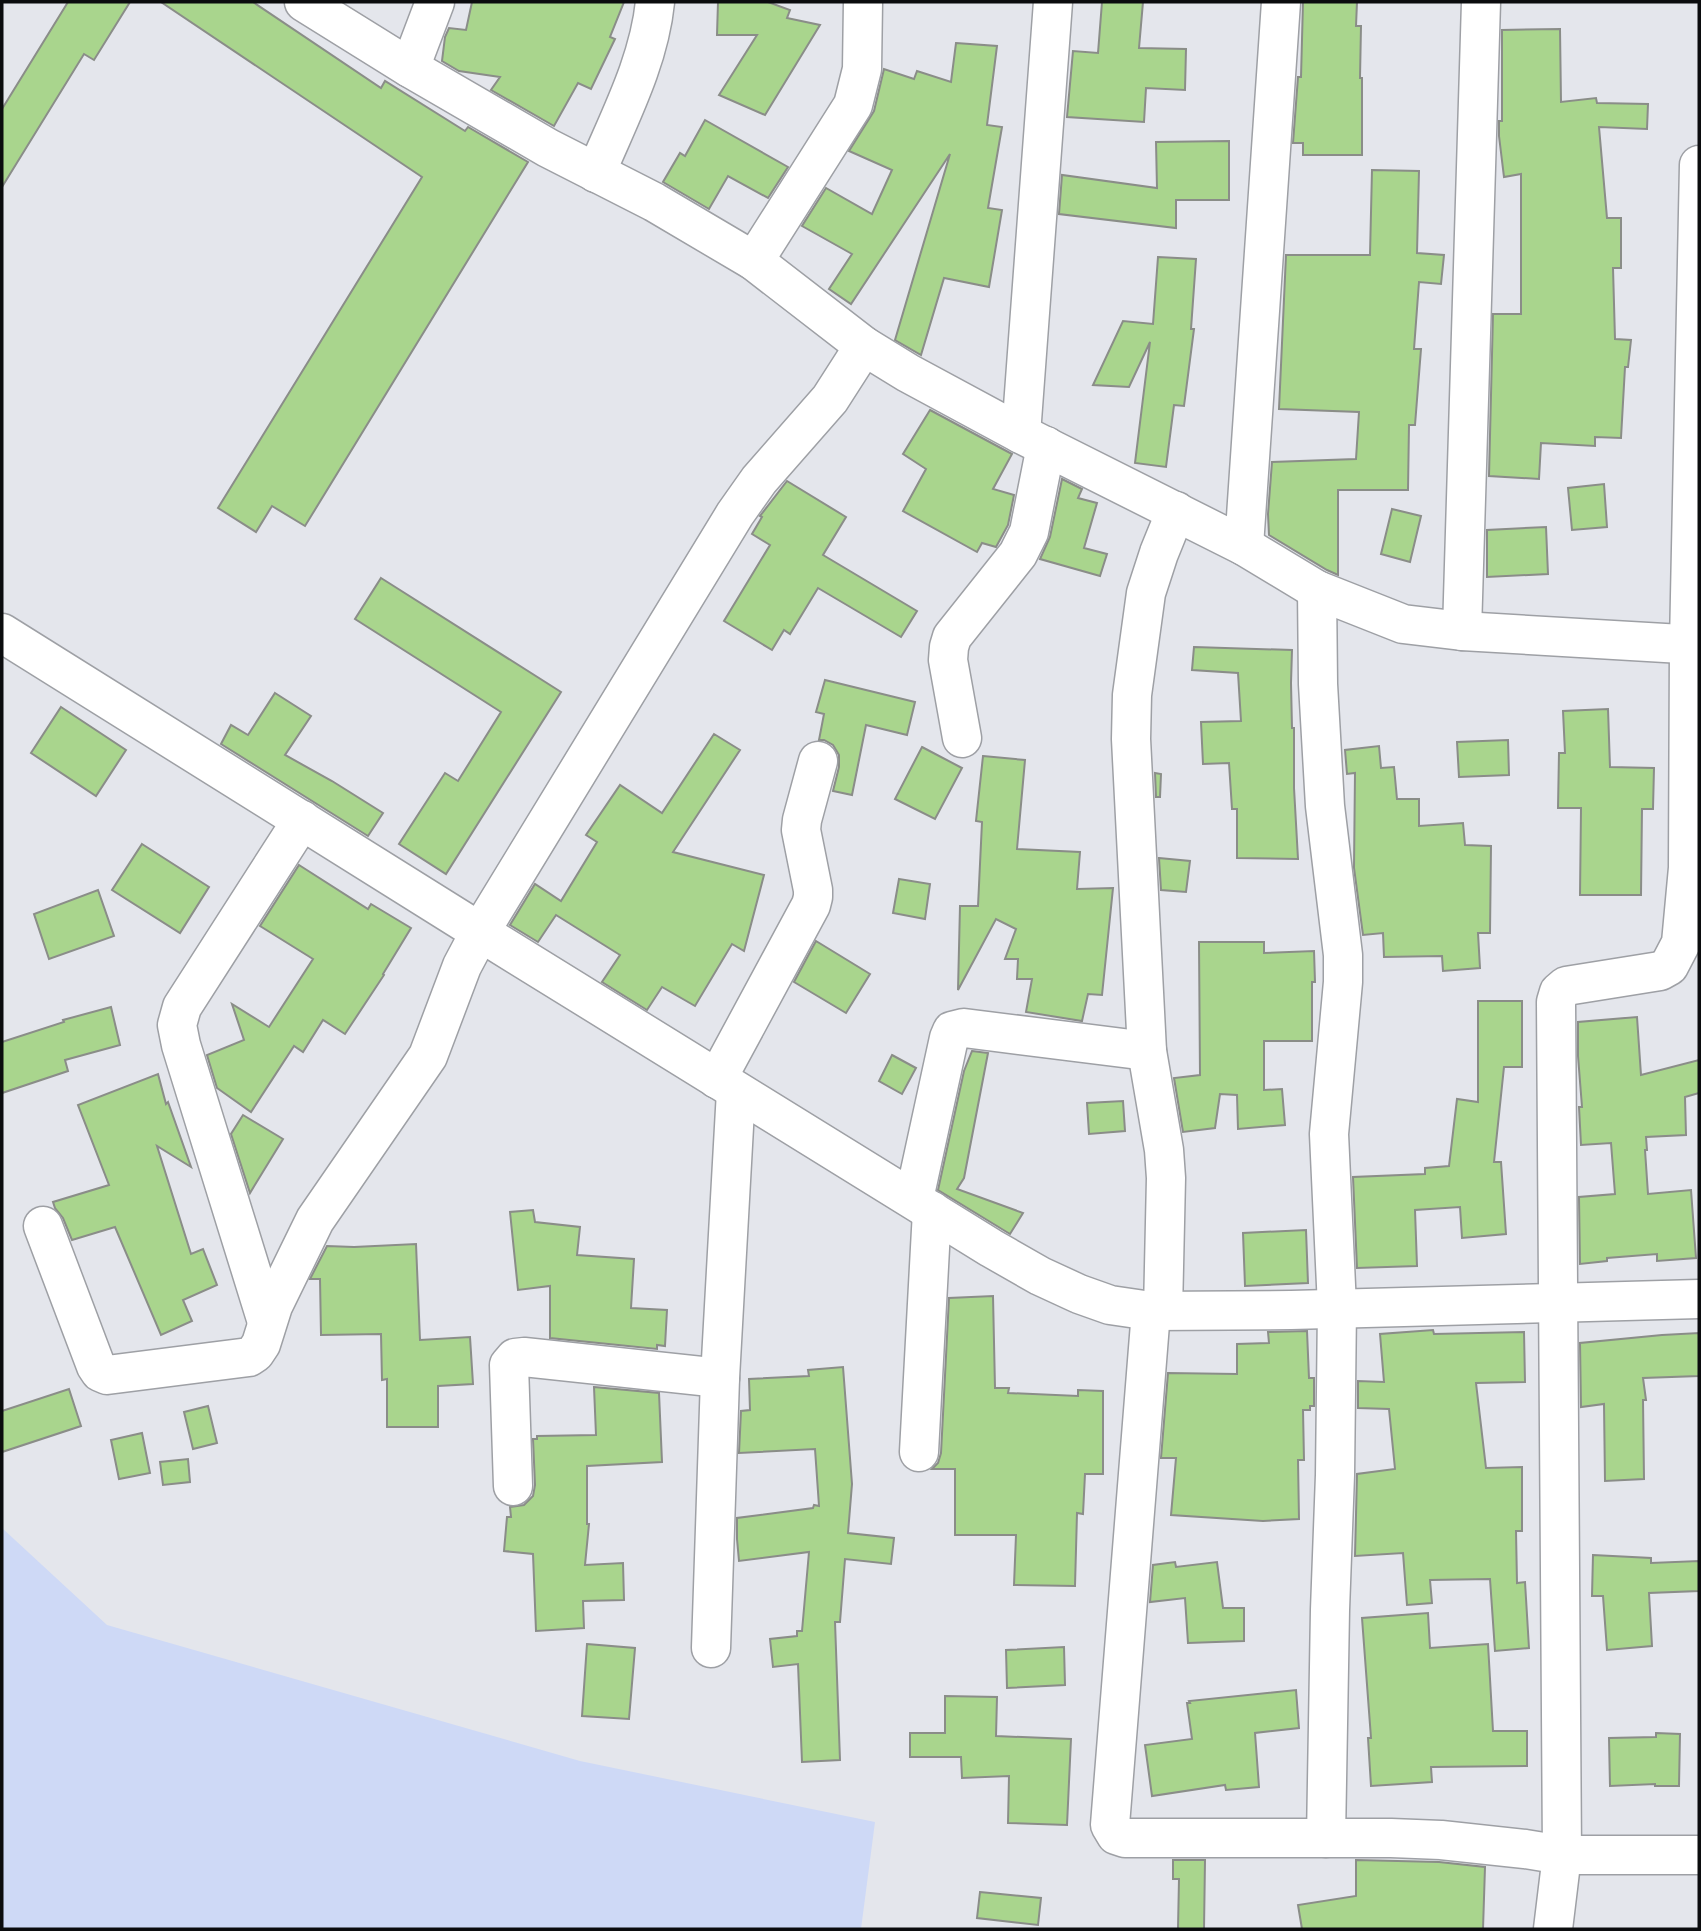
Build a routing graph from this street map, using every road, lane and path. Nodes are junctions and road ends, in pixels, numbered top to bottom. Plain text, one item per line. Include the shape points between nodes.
1 (304, 2) edge
2 (435, 2) edge
3 (655, 2) edge
4 (863, 2) edge
5 (1054, 2) edge
6 (1281, 2) edge
7 (1481, 2) edge
8 (410, 68) junction
9 (1699, 165) edge
10 (596, 173) junction
11 (754, 261) junction
12 (864, 346) junction
13 (1033, 440) junction
14 (1176, 511) junction
15 (1244, 546) junction
16 (1317, 590) junction
17 (1462, 631) junction
18 (2, 633) edge
19 (1694, 645) edge
20 (962, 738) dead end
21 (818, 761) dead end
22 (302, 820) junction
23 (480, 932) junction
24 (1147, 1051) junction
25 (726, 1085) junction
26 (923, 1205) junction
27 (43, 1226) dead end
28 (1699, 1299) edge
29 (1558, 1302) junction
30 (1337, 1307) junction
31 (1157, 1311) junction
32 (267, 1322) junction
33 (720, 1378) junction
34 (919, 1452) dead end
35 (513, 1486) dead end
36 (711, 1648) dead end
37 (1326, 1838) junction
38 (1562, 1854) junction
39 (1699, 1855) edge
40 (1553, 1929) edge

1 - 8 street
2 - 8 street
3 - 10 street via 648,44
4 - 11 street via 862,69 853,105
5 - 13 street via 1042,168
6 - 15 street
7 - 17 street
8 - 10 street
9 - 19 street
10 - 11 street
11 - 12 street
12 - 13 street
12 - 23 street via 830,399 735,514
13 - 14 street
13 - 20 street via 1025,544 952,637 949,647
14 - 15 street
14 - 24 street via 1146,593 1132,695
15 - 16 street
16 - 17 street via 1403,624
16 - 30 street via 1325,806 1343,955 1329,1134
17 - 19 street
18 - 22 street
19 - 29 street via 1688,868 1681,943 1669,966 1660,971 1566,986 1556,1002
21 - 25 street via 801,830 813,890 811,905
22 - 23 street
22 - 32 street via 182,1007 177,1025
23 - 25 street
23 - 32 street via 428,1056 316,1220
24 - 26 street via 964,1028 952,1031
24 - 31 street via 1166,1178
25 - 26 street
25 - 33 street
26 - 31 street via 1040,1276 1110,1305
26 - 34 street
27 - 32 street via 100,1372 107,1375 249,1357 261,1344
28 - 29 street
29 - 30 street
29 - 38 street
30 - 31 street
30 - 37 street
31 - 37 street via 1110,1825 1115,1835 1125,1838
33 - 35 street via 515,1358 509,1365
33 - 36 street
37 - 38 street via 1441,1840
38 - 39 street
38 - 40 street

